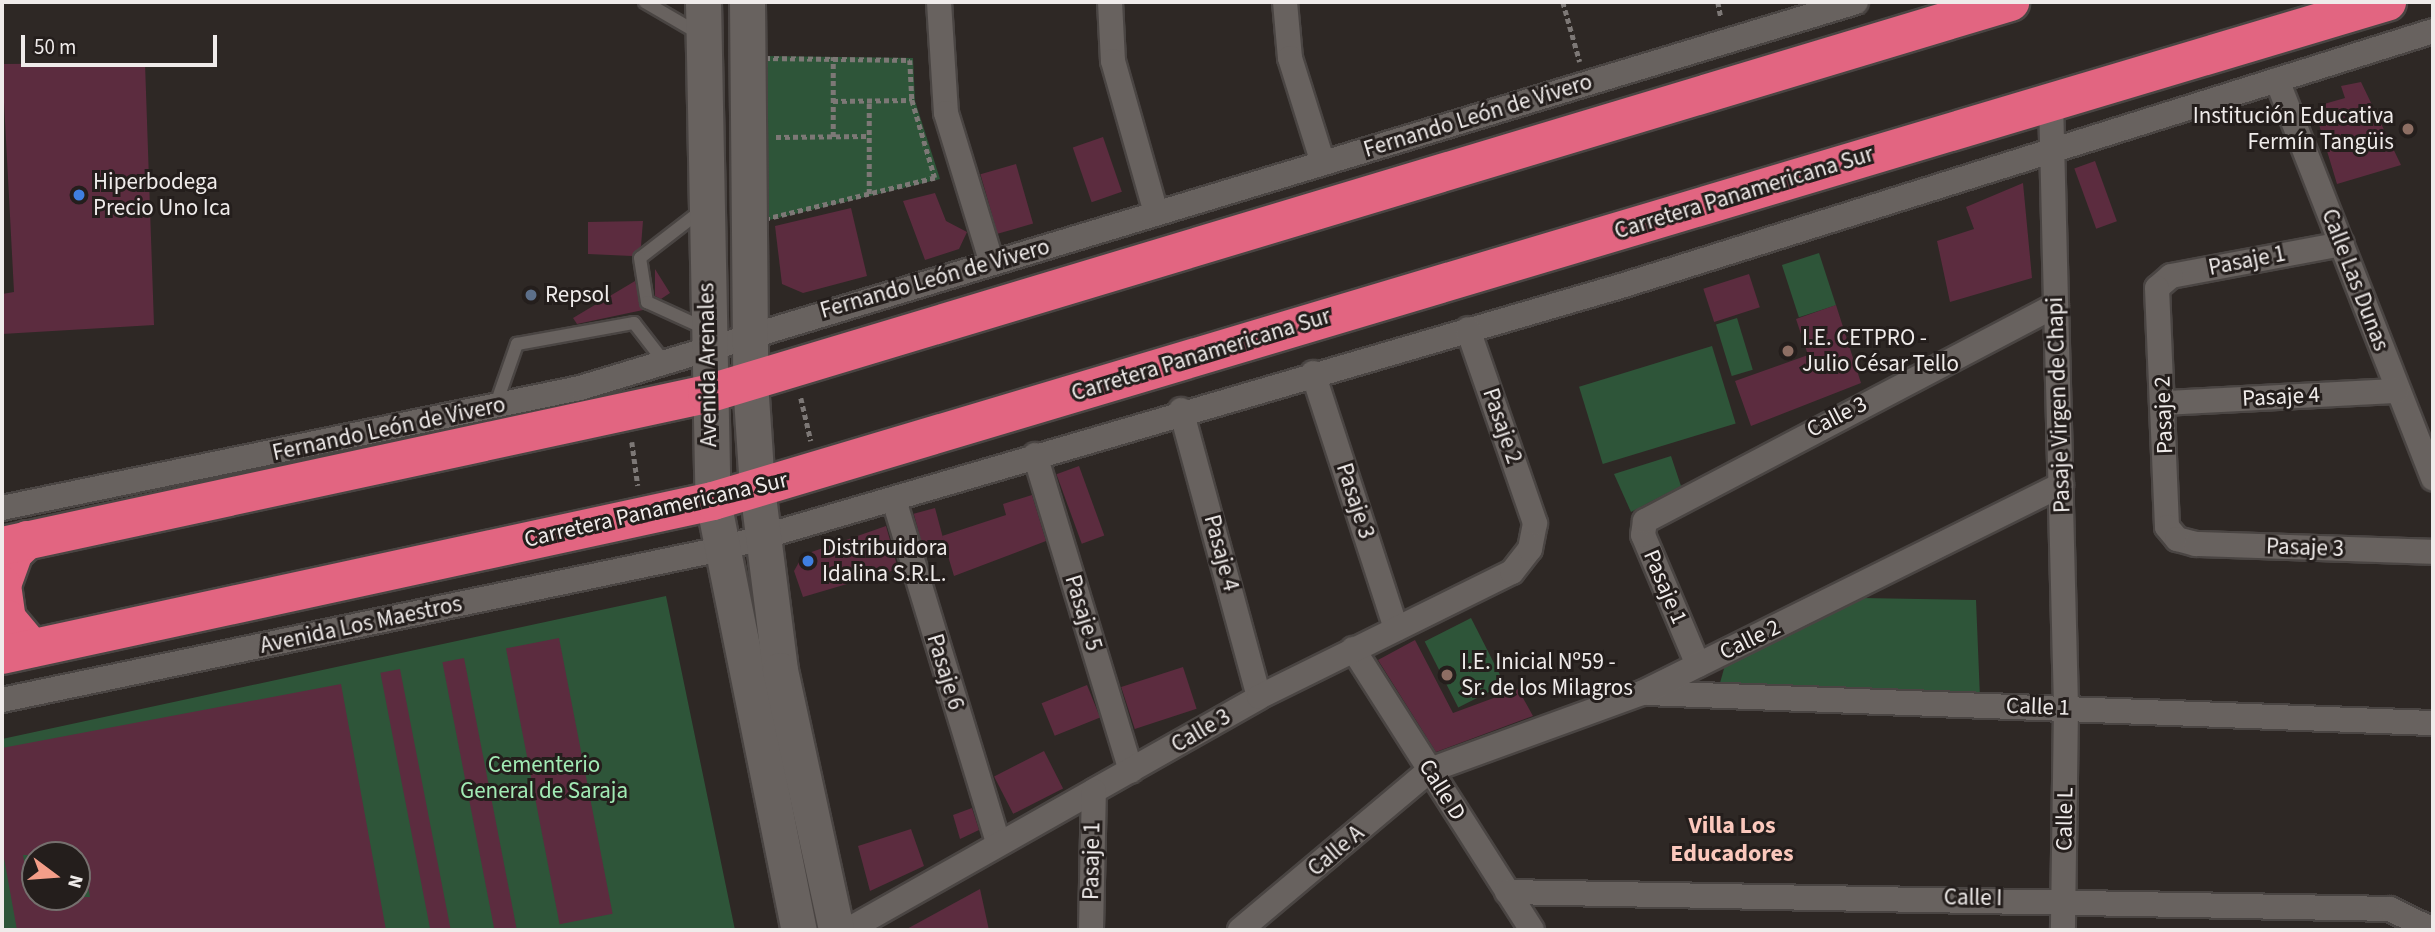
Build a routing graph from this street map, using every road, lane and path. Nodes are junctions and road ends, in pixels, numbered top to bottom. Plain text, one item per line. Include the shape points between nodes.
1 (645, 2) edge
2 (703, 2) edge
3 (747, 2) edge
4 (939, 2) edge
5 (1110, 2) edge
6 (1285, 2) edge
7 (1563, 2) edge
8 (1856, 2) edge
9 (2010, 2) edge
10 (2387, 2) edge
11 (2433, 31) edge
12 (704, 36) junction
13 (833, 57) junction
14 (2277, 80) junction
15 (1586, 83) junction
16 (912, 100) junction
17 (834, 101) junction
18 (869, 101) junction
19 (2051, 101) junction
20 (868, 136) junction
21 (765, 137) junction
22 (833, 137) junction
23 (2052, 148) junction
24 (1323, 163) junction
25 (869, 194) junction
26 (705, 207) junction
27 (1156, 213) junction
28 (2342, 244) junction
29 (992, 263) junction
30 (2157, 288) joint
31 (647, 302) junction
32 (2056, 305) junction
33 (634, 323) junction
34 (1468, 329) junction
35 (751, 332) junction
36 (706, 340) junction
37 (666, 363) junction
38 (1313, 373) junction
39 (750, 382) junction
40 (2397, 391) junction
41 (707, 394) junction
42 (2165, 403) junction
43 (495, 407) junction
44 (1181, 410) junction
45 (628, 412) junction
46 (1035, 455) junction
47 (2433, 479) edge
48 (2061, 485) junction
49 (757, 488) junction
50 (894, 500) junction
51 (713, 501) junction
52 (2, 508) edge
53 (1655, 511) joint
54 (642, 516) junction
55 (1535, 523) joint
56 (762, 537) junction
57 (2177, 539) joint
58 (15, 543) edge
59 (721, 549) junction
60 (2433, 552) edge
61 (1396, 629) junction
62 (1353, 649) junction
63 (16, 651) edge
64 (1698, 666) junction
65 (1642, 693) junction
66 (1259, 697) junction
67 (2, 700) edge
68 (2066, 708) junction
69 (2433, 723) edge
70 (1430, 770) junction
71 (1131, 771) junction
72 (1094, 791) junction
73 (998, 843) junction
74 (1507, 892) junction
75 (2063, 899) junction
76 (799, 930) edge
77 (836, 930) edge
78 (848, 930) edge
79 (1091, 930) edge
80 (1240, 930) edge
81 (1532, 930) edge
82 (2063, 930) edge
83 (2433, 930) edge

1 - 12 lane
2 - 12 street, Avenida Arenales
3 - 35 street, Avenida Arenales
4 - 29 street via 946,113
5 - 27 street via 1113,61
6 - 24 street via 1290,58
7 - 15 path
8 - 15 street, Fernando León de Vivero
9 - 39 highway
10 - 19 highway, Carretera Panamericana Sur
11 - 14 street, Carretera Panamericana Sur
12 - 26 street, Avenida Arenales
13 - 16 path via 910,60
13 - 17 path
13 - 21 path via 765,58
14 - 23 street, Carretera Panamericana Sur
14 - 28 street, Calle Las Dunas
15 - 24 street, Fernando León de Vivero
16 - 18 path
16 - 25 path via 936,178
17 - 18 path
17 - 22 path
18 - 20 path
19 - 23 street, Pasaje Virgen de Chapi
19 - 49 highway, Carretera Panamericana Sur
20 - 22 path
20 - 25 path
21 - 22 path
21 - 25 path via 764,220
23 - 32 street, Pasaje Virgen de Chapi
23 - 34 street, Carretera Panamericana Sur
24 - 27 street, Fernando León de Vivero
26 - 31 lane via 640,258
26 - 36 street, Avenida Arenales
27 - 29 street, Fernando León de Vivero
28 - 30 street, Pasaje 1 via 2171,276
28 - 40 street, Calle Las Dunas
29 - 35 street, Fernando León de Vivero
30 - 42 street, Pasaje 2
31 - 33 lane
31 - 36 lane
32 - 48 street, Pasaje Virgen de Chapi
32 - 53 street, Calle 3
33 - 37 lane
33 - 43 lane via 517,344
34 - 38 street, Carretera Panamericana Sur
34 - 55 street, Pasaje 2
35 - 36 street, Fernando León de Vivero
35 - 39 street, Avenida Arenales
36 - 37 street, Fernando León de Vivero
36 - 41 street, Avenida Arenales
37 - 43 street, Fernando León de Vivero
38 - 44 street, Carretera Panamericana Sur
38 - 61 street, Pasaje 3
39 - 41 highway
39 - 49 street, Avenida Arenales
40 - 42 street, Pasaje 4
40 - 47 street, Calle Las Dunas
41 - 45 highway
41 - 51 street, Avenida Arenales
42 - 57 street, Pasaje 2 via 2167,527
43 - 52 street, Fernando León de Vivero
44 - 46 street, Carretera Panamericana Sur
44 - 66 street, Pasaje 4
45 - 54 path
45 - 58 highway
46 - 50 street, Carretera Panamericana Sur
46 - 71 street, Pasaje 5
48 - 64 street, Calle 2
48 - 68 street, Pasaje Virgen de Chapi
49 - 51 highway, Carretera Panamericana Sur
49 - 56 street, Avenida Arenales
50 - 56 street, Carretera Panamericana Sur
50 - 73 street, Pasaje 6
51 - 54 highway, Carretera Panamericana Sur
51 - 59 street, Avenida Arenales
53 - 64 street, Pasaje 1 via 1643,535
54 - 63 highway, Carretera Panamericana Sur
55 - 61 street, Calle 3 via 1530,549 1512,572
56 - 59 street, Carretera Panamericana Sur
56 - 77 street, Avenida Arenales via 780,670
57 - 60 street, Pasaje 3
58 - 63 highway via 2,585
59 - 67 street, Avenida Los Maestros
59 - 76 street, Avenida Arenales via 752,678
61 - 62 street, Calle 3
62 - 66 street, Calle 3
62 - 70 street, Calle D
64 - 65 street, Calle 2
65 - 68 street, Calle 1
65 - 70 street, Calle 2
66 - 71 street, Calle 3
68 - 69 street, Calle 1
68 - 75 street, Calle L
70 - 74 street, Calle D
70 - 80 street, Calle A
71 - 72 street, Calle 3
72 - 73 street, Calle 3
72 - 79 street, Pasaje 1
73 - 78 street, Calle 3
74 - 75 street, Calle I
74 - 81 street, Calle D
75 - 82 street, Calle L
75 - 83 street, Calle I via 2390,909

